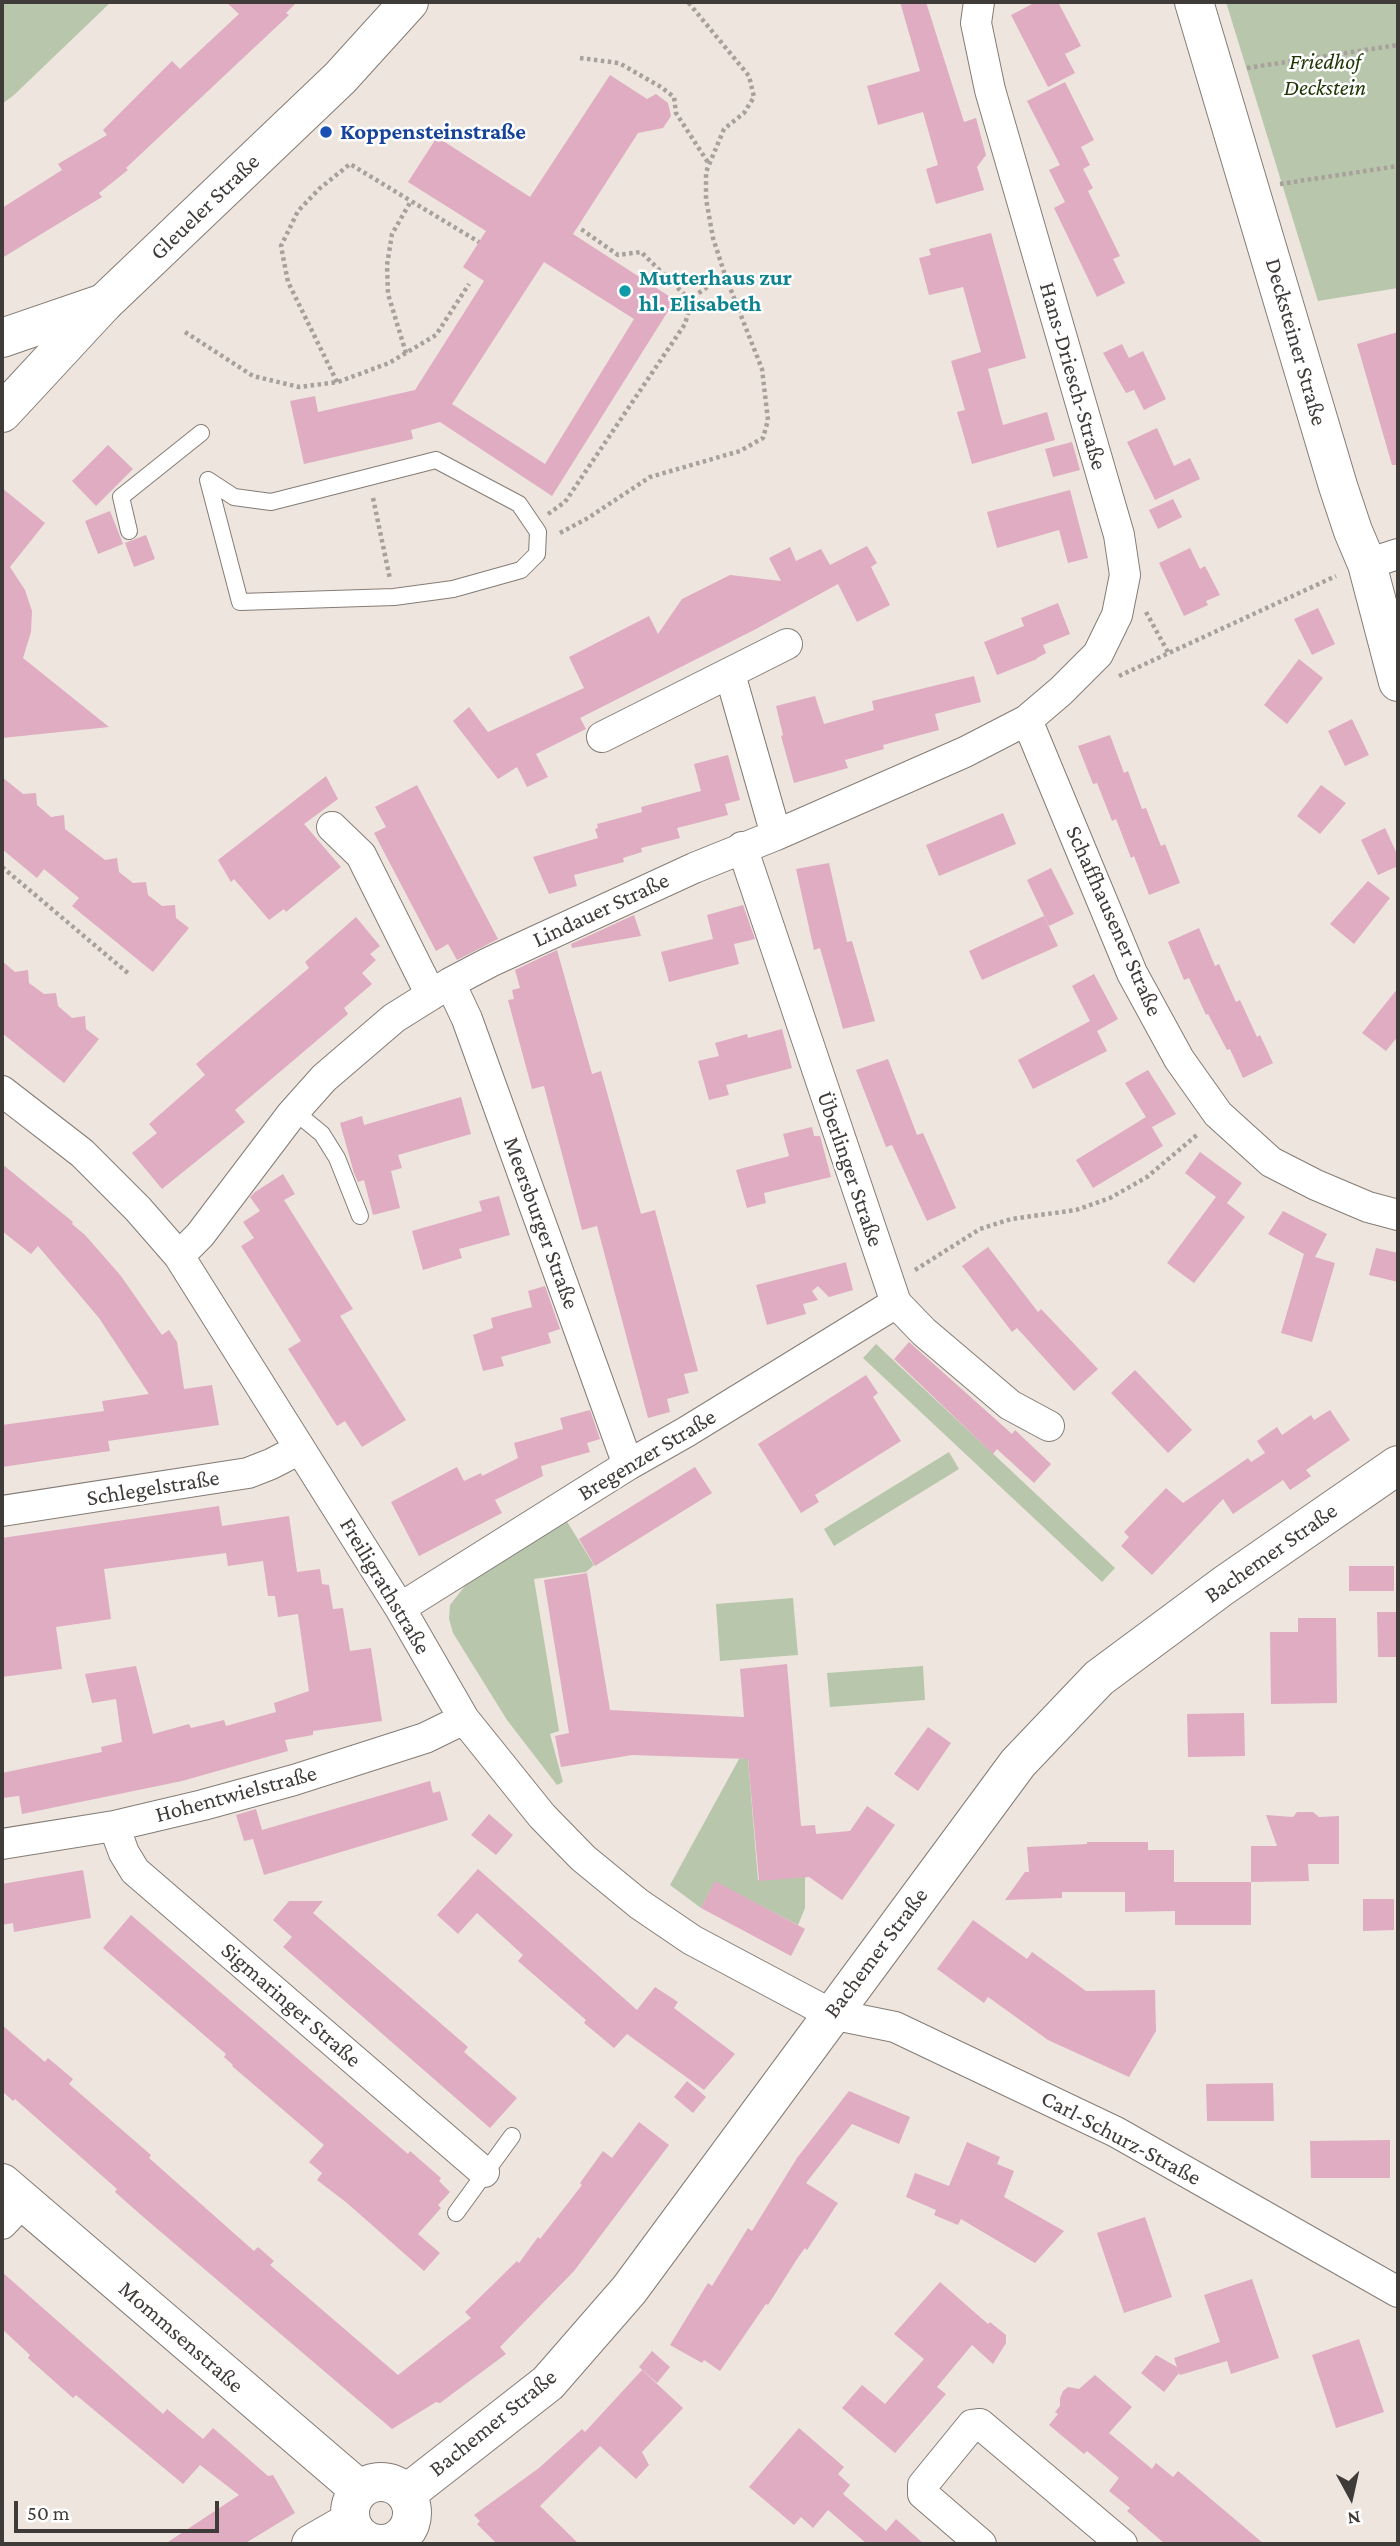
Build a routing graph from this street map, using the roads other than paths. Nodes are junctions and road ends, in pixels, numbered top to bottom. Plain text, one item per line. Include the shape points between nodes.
1 (409, 2) edge
2 (979, 2) edge
3 (1194, 2) edge
4 (104, 303) junction
5 (2, 338) edge
6 (2, 413) edge
7 (201, 433) dead end
8 (129, 531) dead end
9 (537, 546) joint
10 (1382, 559) edge
11 (787, 644) dead end
12 (730, 674) junction
13 (1398, 682) edge
14 (1027, 720) junction
15 (602, 737) dead end
16 (332, 827) dead end
17 (776, 835) junction
18 (742, 847) junction
19 (441, 989) junction
20 (2, 1091) edge
21 (294, 1111) junction
22 (1398, 1215) edge
23 (360, 1216) dead end
24 (179, 1256) junction
25 (892, 1292) junction
26 (1049, 1426) dead end
27 (300, 1449) junction
28 (628, 1465) junction
29 (1398, 1465) edge
30 (2, 1511) edge
31 (400, 1608) junction
32 (464, 1719) junction
33 (114, 1826) junction
34 (2, 1844) edge
35 (831, 2014) junction
36 (512, 2136) dead end
37 (484, 2172) junction
38 (9, 2203) edge
39 (456, 2213) dead end
40 (1398, 2292) edge
41 (406, 2494) junction
42 (356, 2506) junction
43 (411, 2538) edge
44 (311, 2544) edge
45 (981, 2544) edge
46 (1122, 2544) edge

1 - 4 street, Gleueler Straße via 340,78
2 - 14 street, Hans-Driesch-Straße via 975,23 990,90 1119,535 1125,575 1117,615 1098,654
3 - 10 street, Decksteiner Straße via 1353,531
4 - 5 street
4 - 6 street, Gleueler Straße
7 - 8 lane via 121,497
9 - 9 lane via 538,532 519,504 436,460 271,502 234,497 208,480 240,602 394,597 453,589 521,570 537,554
10 - 13 street, Decksteiner Straße
11 - 12 street
12 - 15 street
12 - 17 street
14 - 17 street, Lindauer Straße
14 - 22 street, Schaffhausener Straße via 1132,973 1179,1059 1218,1114 1271,1162 1326,1190
16 - 19 street via 360,855
17 - 18 street, Lindauer Straße
18 - 19 street, Lindauer Straße
18 - 25 street, Überlinger Straße
19 - 21 street, Lindauer Straße via 394,1018 351,1053
19 - 28 street, Meersburger Straße via 467,1019
20 - 24 street, Freiligrathstraße via 82,1153
21 - 23 lane via 323,1134
21 - 24 street, Lindauer Straße
24 - 27 street, Freiligrathstraße
25 - 26 street, Überlinger Straße via 924,1332 1010,1405
25 - 28 street, Bregenzer Straße via 686,1432
27 - 30 street, Schlegelstraße via 248,1473
27 - 31 street, Freiligrathstraße
28 - 31 street, Bregenzer Straße
29 - 35 street, Bachemer Straße via 1099,1678 1018,1763
31 - 32 street, Freiligrathstraße
32 - 33 street, Hohentwielstraße via 425,1738 294,1780
32 - 35 street, Freiligrathstraße via 541,1816 639,1905 692,1940
33 - 34 street, Hohentwielstraße
33 - 37 street, Sigmaringer Straße via 135,1871
35 - 40 street, Carl-Schurz-Straße via 895,2027 1116,2132
35 - 41 street, Bachemer Straße via 629,2290 548,2383
36 - 37 lane
37 - 39 lane
38 - 42 street, Mommsenstraße
41 - 42 street via 389,2483 368,2485
41 - 43 street via 411,2503
42 - 43 street via 362,2537 370,2542
42 - 44 street
45 - 46 street via 923,2494 923,2485 972,2425 980,2424

